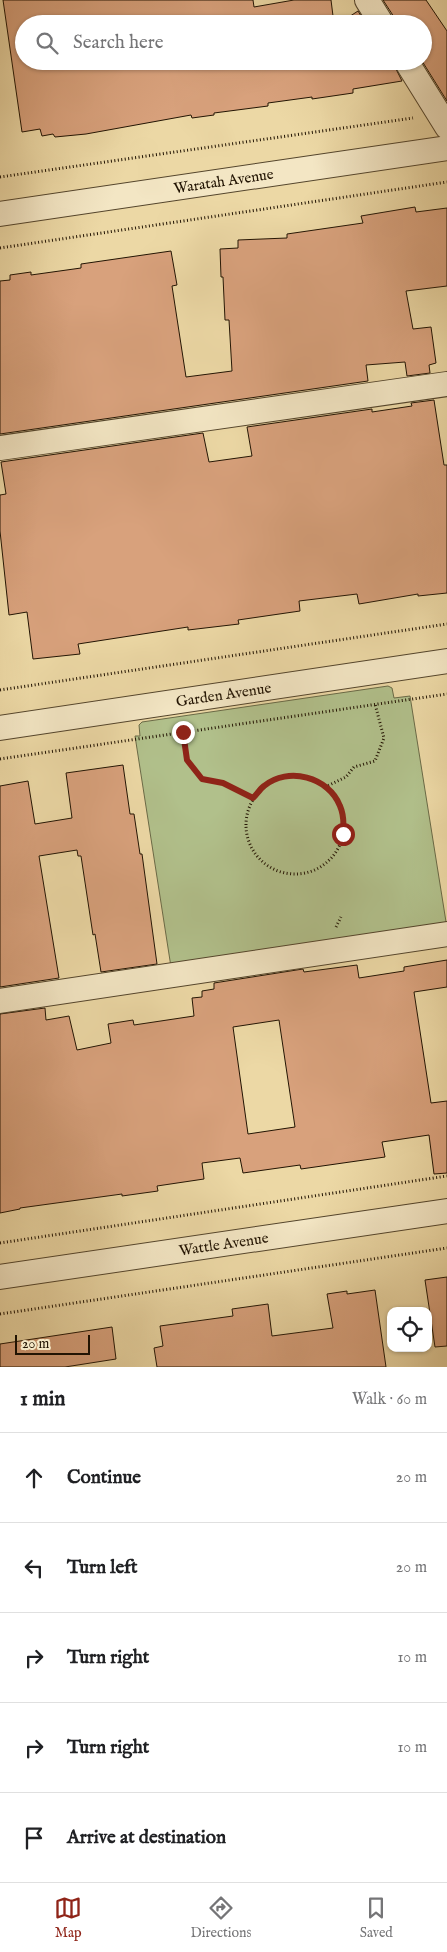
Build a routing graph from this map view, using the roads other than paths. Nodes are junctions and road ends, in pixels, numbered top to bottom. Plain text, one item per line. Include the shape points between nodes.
1 (367, 0) edge
2 (376, 15) edge
3 (412, 70) edge
4 (443, 120) edge
5 (447, 148) edge
6 (0, 214) edge
7 (447, 384) edge
8 (0, 448) edge
9 (447, 661) edge
10 (0, 728) edge
11 (447, 934) edge
12 (0, 1001) edge
13 (447, 1211) edge
14 (0, 1277) edge

1 - 2 street
3 - 4 street
5 - 6 street, Waratah Avenue
7 - 8 street
9 - 10 street, Garden Avenue
11 - 12 street
13 - 14 street, Wattle Avenue

